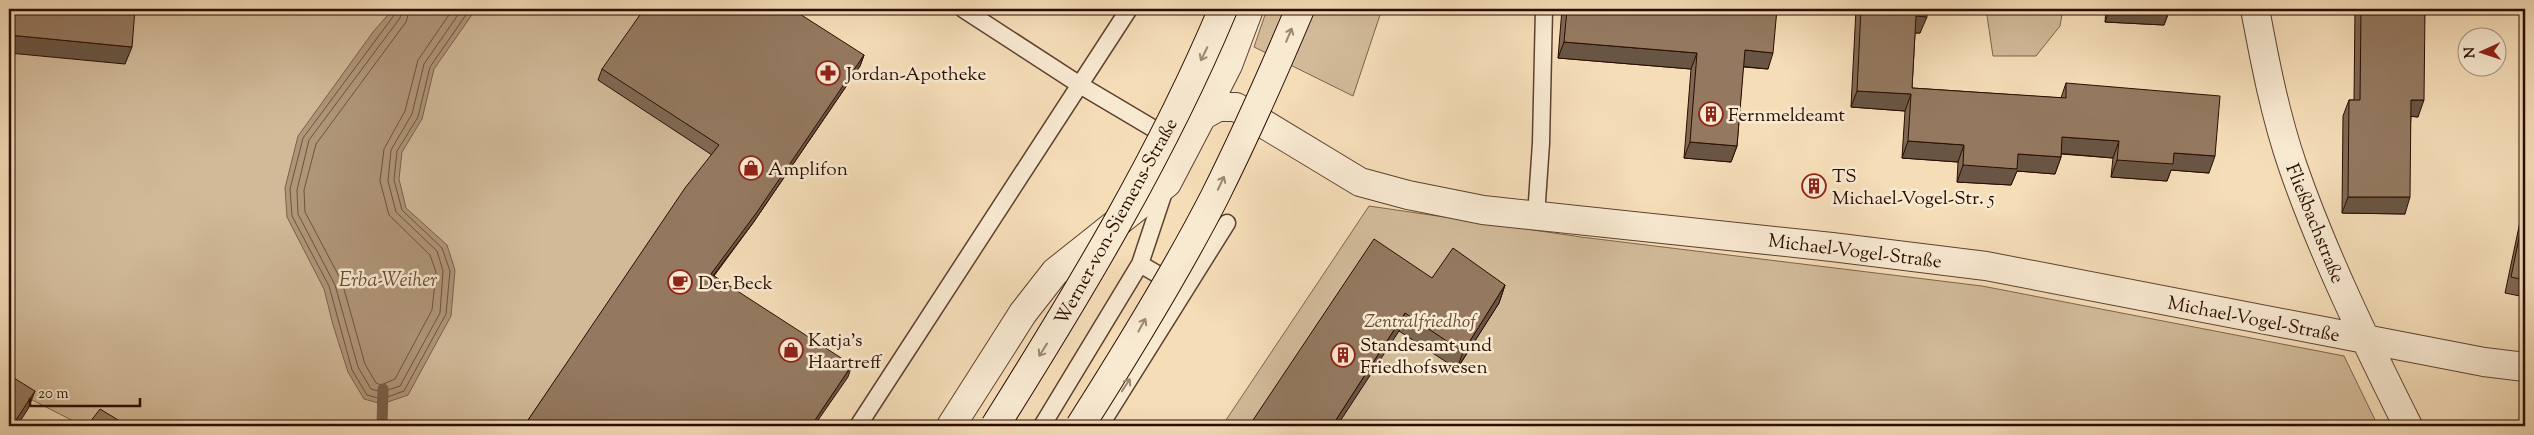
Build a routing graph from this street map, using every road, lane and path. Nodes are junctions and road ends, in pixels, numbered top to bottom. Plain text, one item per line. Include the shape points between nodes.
1 (963, 9) edge
2 (1129, 9) edge
3 (1223, 9) edge
4 (1249, 9) edge
5 (1300, 9) edge
6 (1544, 9) edge
7 (2255, 9) edge
8 (1080, 85) junction
9 (1202, 116) junction
10 (1186, 148) junction
11 (1167, 182) junction
12 (1536, 216) junction
13 (1227, 223) dead end
14 (1140, 264) junction
15 (1186, 291) junction
16 (2366, 340) junction
17 (2525, 367) edge
18 (858, 426) edge
19 (951, 426) edge
20 (995, 426) edge
21 (1042, 426) edge
22 (1080, 426) edge
23 (1100, 426) edge
24 (2408, 426) edge

1 - 8 lane
2 - 8 lane
3 -> 20 street, Werner-von-Siemens-Straße, bridge via 1157,150 1071,305
4 - 9 street via 1228,65
22 -> 5 street, bridge via 1213,199
6 - 12 lane
7 - 16 street, Fließbachstraße via 2272,96 2293,168
8 - 10 lane
8 - 18 lane
9 - 10 street
9 - 12 street, Michael-Vogel-Straße via 1218,107 1236,107 1360,182 1483,210
10 - 11 street
11 - 14 lane
11 - 19 street via 1055,272 1023,313
12 - 16 street, Michael-Vogel-Straße via 1986,266
13 - 15 lane
14 - 15 lane
14 - 21 lane
23 -> 15 lane
16 - 17 street, Michael-Vogel-Straße
16 - 24 street, Fließbachstraße

